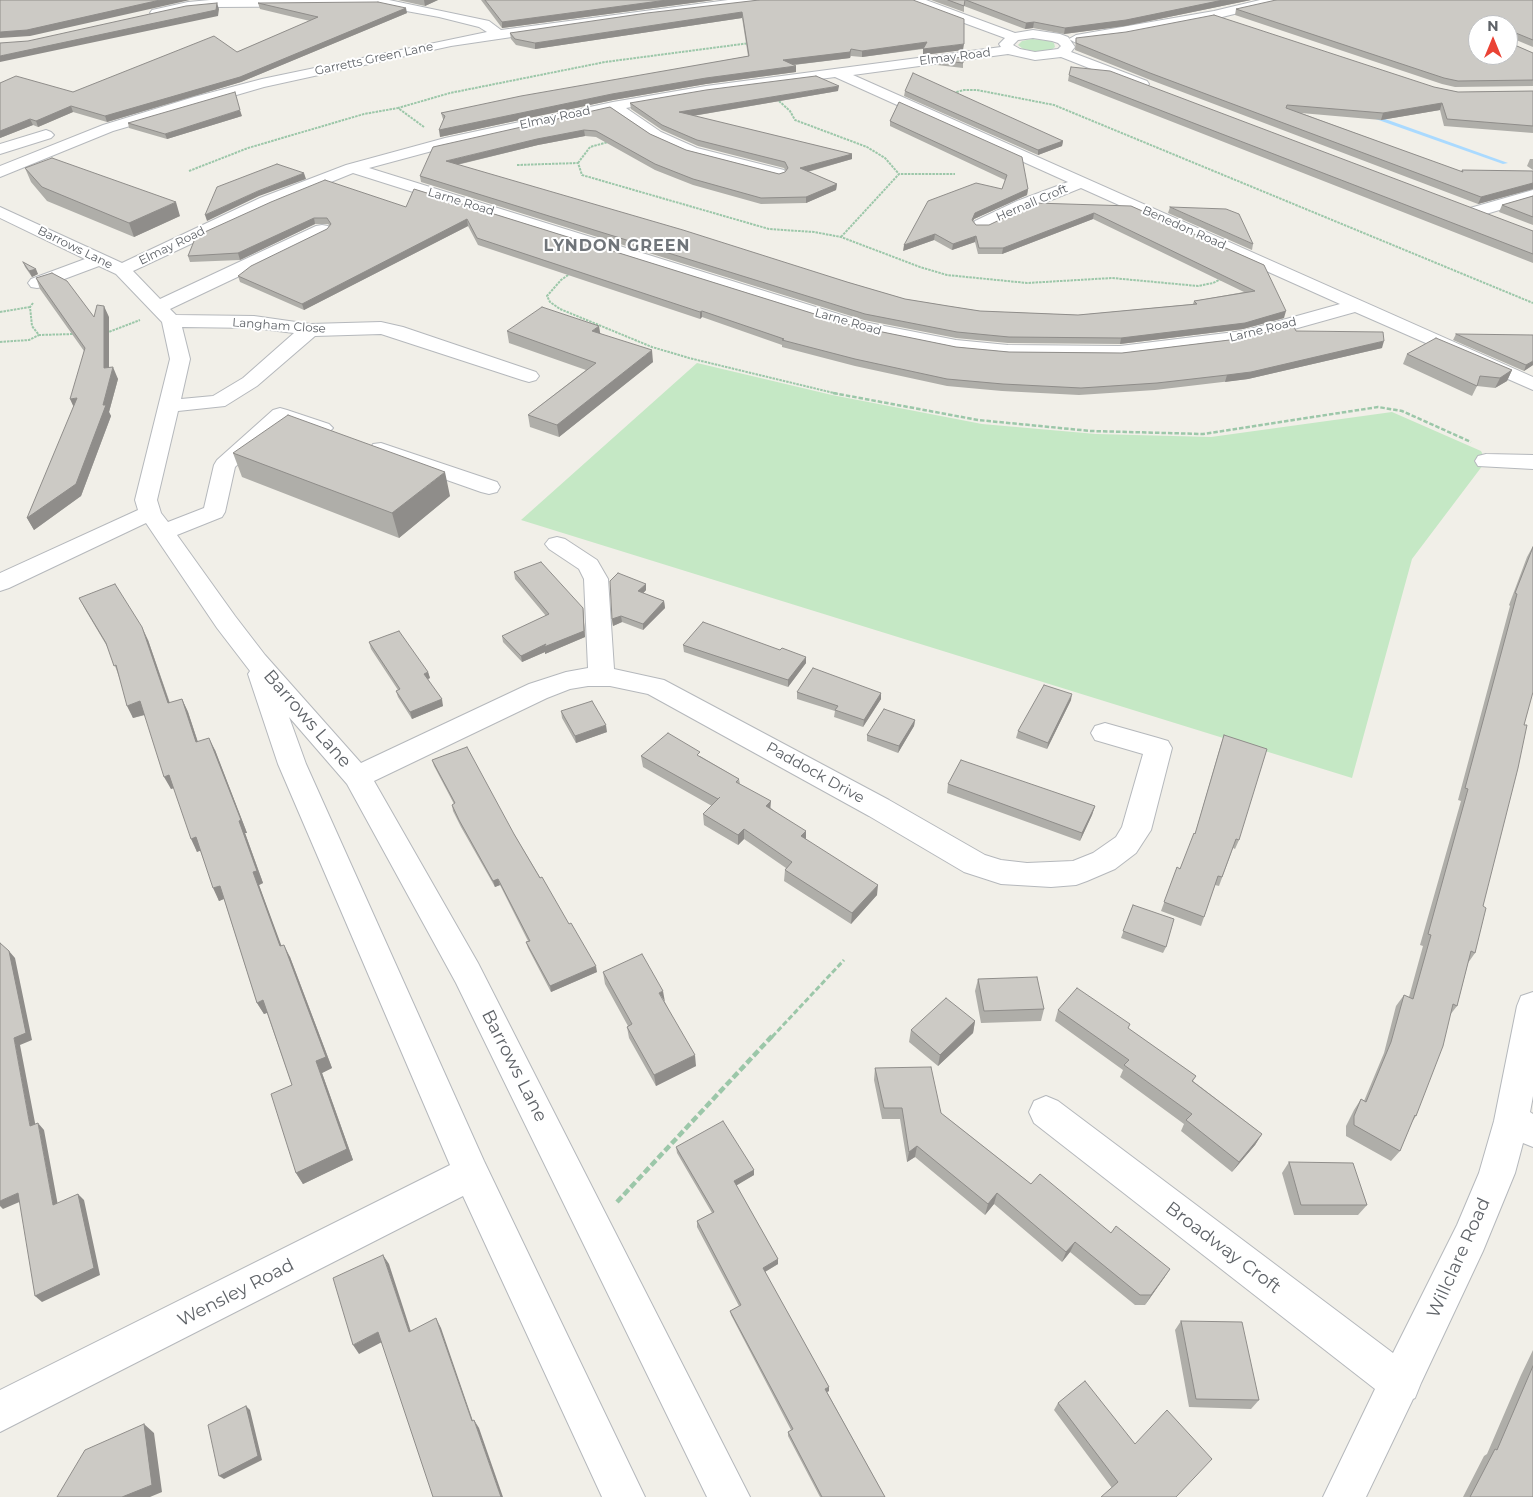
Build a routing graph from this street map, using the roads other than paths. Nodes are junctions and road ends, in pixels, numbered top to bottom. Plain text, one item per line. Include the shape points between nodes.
1 (668, 0) edge
2 (761, 0) edge
3 (914, 0) edge
4 (1275, 0) edge
5 (680, 9) junction
6 (1214, 15) junction
7 (142, 16) edge
8 (1239, 24) edge
9 (498, 34) junction
10 (1012, 43) junction
11 (1062, 47) junction
12 (835, 72) junction
13 (1154, 88) edge
14 (178, 96) edge
15 (613, 106) junction
16 (123, 113) junction
17 (142, 117) junction
18 (0, 149) edge
19 (352, 168) junction
20 (0, 172) edge
21 (778, 173) edge
22 (1082, 182) junction
23 (1533, 195) edge
24 (0, 212) edge
25 (1500, 221) edge
26 (981, 225) edge
27 (322, 230) edge
28 (110, 265) junction
29 (37, 283) edge
30 (60, 290) edge
31 (1358, 305) junction
32 (165, 314) junction
33 (310, 330) junction
34 (529, 376) dead end
35 (1533, 384) edge
36 (169, 406) junction
37 (1486, 461) dead end
38 (1523, 462) edge
39 (489, 487) dead end
40 (150, 513) junction
41 (164, 532) junction
42 (557, 544) dead end
43 (0, 584) edge
44 (256, 661) junction
45 (601, 677) junction
46 (1105, 733) dead end
47 (357, 776) junction
48 (1533, 1006) edge
49 (1046, 1112) dead end
50 (1522, 1126) edge
51 (472, 1173) junction
52 (1401, 1384) junction
53 (0, 1412) edge
54 (624, 1497) edge
55 (729, 1497) edge
56 (1344, 1497) edge

1 - 5 street
2 - 5 street, Garretts Green Lane
3 - 10 street
4 - 6 street
5 - 9 street, Garretts Green Lane
6 - 8 street
6 - 11 street
7 - 9 street via 217,3 379,2 484,24
9 - 17 street, Garretts Green Lane via 262,83
10 - 11 street, Elmay Road via 1044,35
10 - 11 street via 1035,56
10 - 12 street, Elmay Road
11 - 13 street
12 - 15 street, Elmay Road
12 - 22 street, Benedon Road
14 - 16 street
15 - 19 street, Elmay Road via 444,143
15 - 21 street via 650,131 692,151
16 - 17 street
16 - 18 street
17 - 20 street, Garretts Green Lane
19 - 28 street, Elmay Road
19 - 31 street, Larne Road via 860,327 948,345 1008,352 1120,352 1244,337
22 - 26 street, Hernall Croft
22 - 31 street, Benedon Road
23 - 25 street via 1471,210
24 - 28 street, Barrows Lane
27 - 32 street
28 - 29 street
28 - 30 street
28 - 32 street, Barrows Lane
31 - 35 street, Benedon Road
32 - 33 street, Langham Close
32 - 36 street via 180,360
33 - 34 street, Langham Close via 388,330
33 - 36 street via 250,382 218,402
36 - 40 street via 146,500
37 - 38 street
39 - 41 street via 280,414 225,465 214,512
40 - 41 street, Barrows Lane
40 - 43 street
41 - 44 street, Barrows Lane
42 - 45 street via 589,564 596,579
44 - 47 street, Barrows Lane
44 - 51 street, Barrows Lane via 292,764
45 - 46 street, Paddock Drive via 655,686 975,864 1027,876 1076,873 1090,868 1115,855 1136,830 1158,748
45 - 47 street, Paddock Drive via 566,682 538,691
47 - 55 street, Barrows Lane via 467,973
48 - 50 street, Willclare Road
49 - 52 street, Broadway Croft
50 - 52 street, Willclare Road via 1497,1173
51 - 53 street, Wensley Road
51 - 54 street, Barrows Lane
52 - 56 street, Willclare Road

